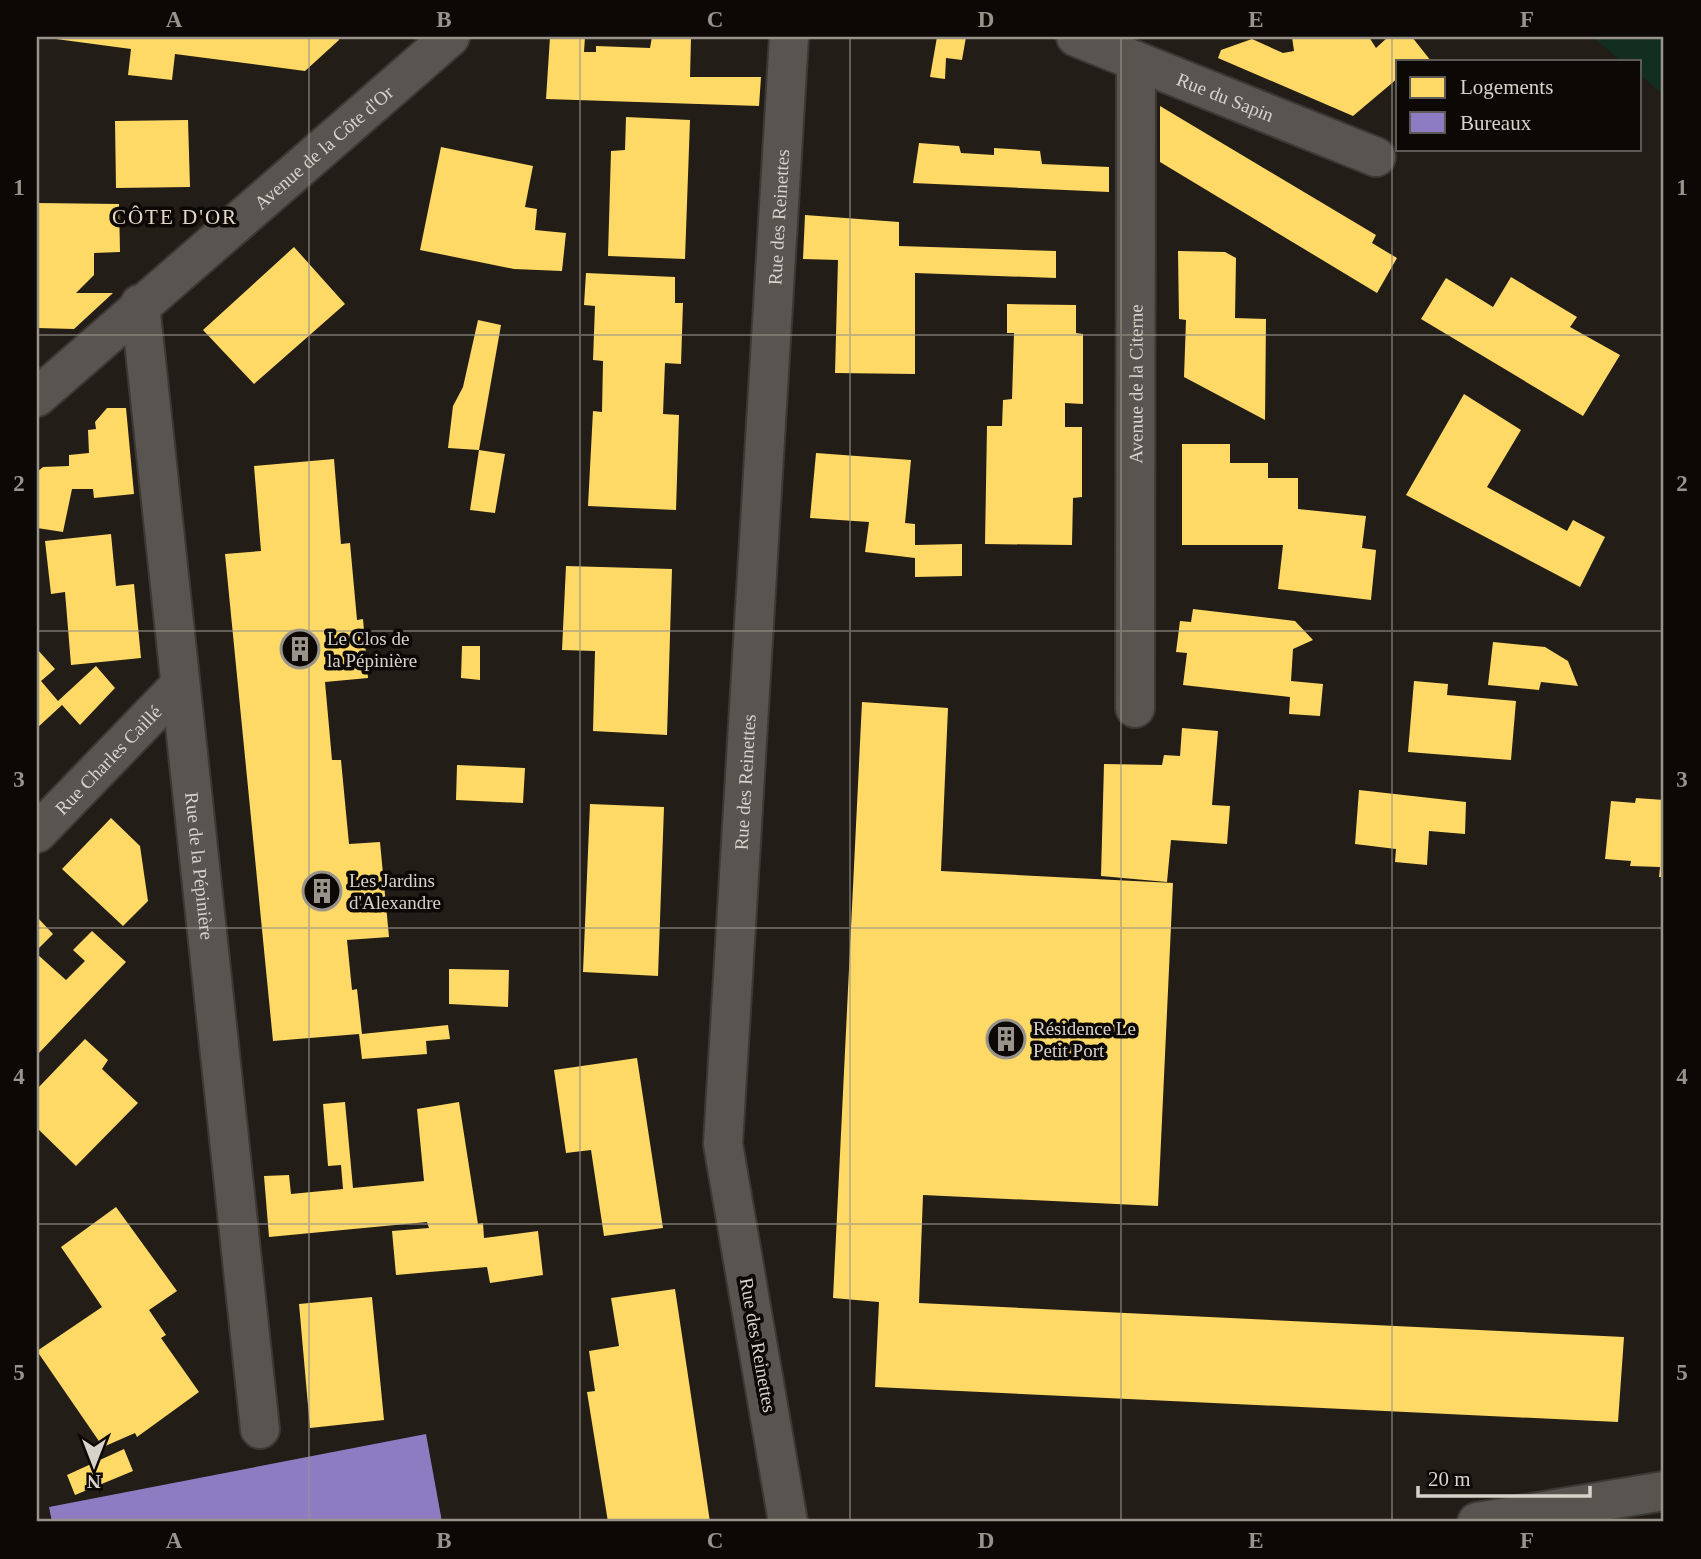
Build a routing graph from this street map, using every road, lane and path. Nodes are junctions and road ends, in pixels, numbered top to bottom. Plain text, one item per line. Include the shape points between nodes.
1 (450, 37) edge
2 (789, 37) edge
3 (1076, 37) edge
4 (1136, 61) junction
5 (1376, 157) dead end
6 (140, 304) junction
7 (37, 397) edge
8 (179, 687) junction
9 (1135, 708) dead end
10 (37, 832) edge
11 (260, 1429) dead end
12 (1649, 1502) edge
13 (788, 1522) edge
14 (1477, 1522) edge

1 - 6 street, Avenue de la Côte d'Or
2 - 13 street, Rue des Reinettes via 723,1144
3 - 4 street, Rue du Sapin
4 - 5 street, Rue du Sapin
4 - 9 street, Avenue de la Citerne
6 - 7 street, Avenue de la Côte d'Or
6 - 8 street, Rue de la Pépinière
8 - 10 street, Rue Charles Caillé
8 - 11 street, Rue de la Pépinière
12 - 14 street

